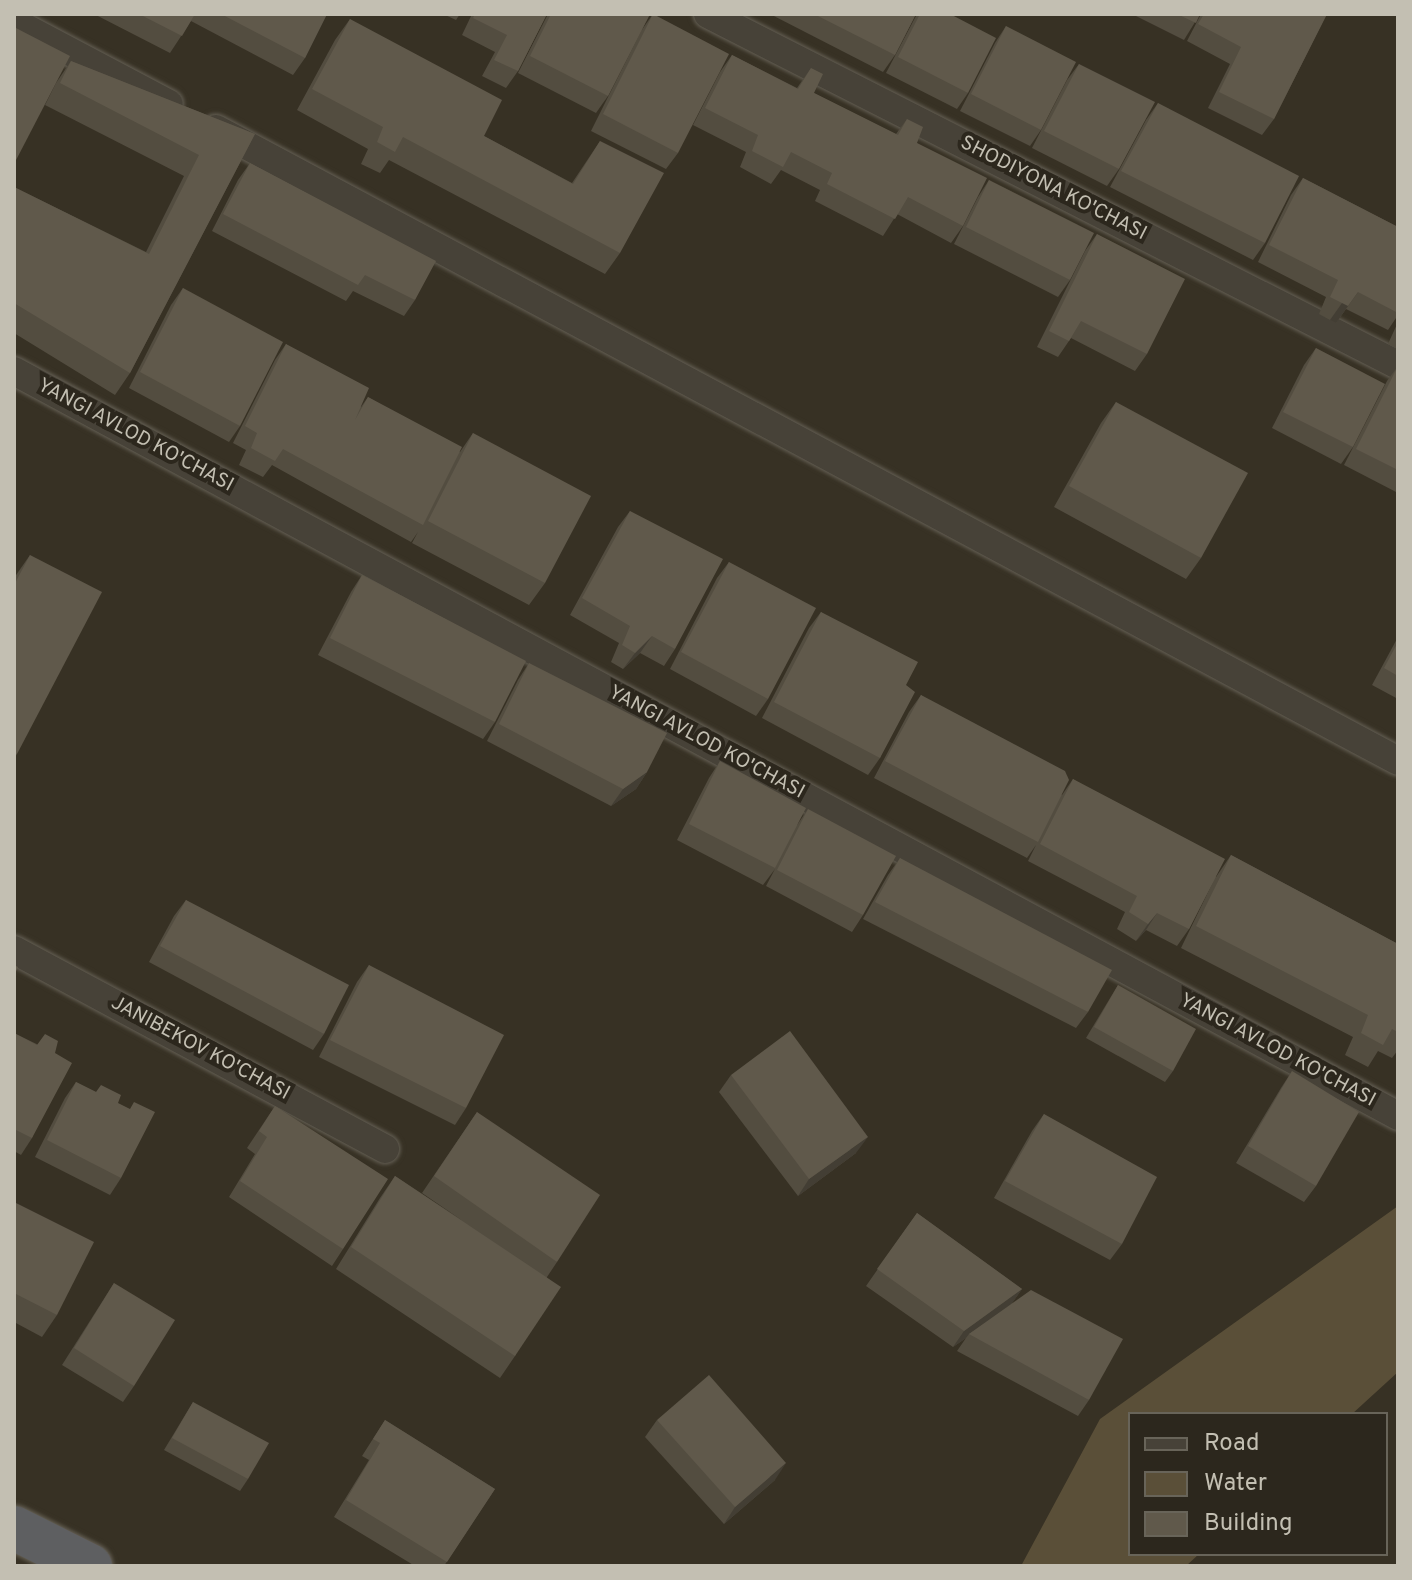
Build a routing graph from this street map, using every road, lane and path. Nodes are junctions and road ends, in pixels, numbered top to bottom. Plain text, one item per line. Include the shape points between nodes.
1 (708, 14) edge
2 (14, 22) edge
3 (1398, 365) edge
4 (14, 371) edge
5 (1398, 761) edge
6 (14, 950) edge
7 (1398, 1116) edge
8 (385, 1149) dead end
9 (14, 1528) edge
10 (90, 1566) edge

1 - 3 street, SHODIYONA KO'CHASI
2 - 5 street
4 - 7 street, YANGI AVLOD KO'CHASI
6 - 8 street, JANIBEKOV KO'CHASI
9 - 10 highway

